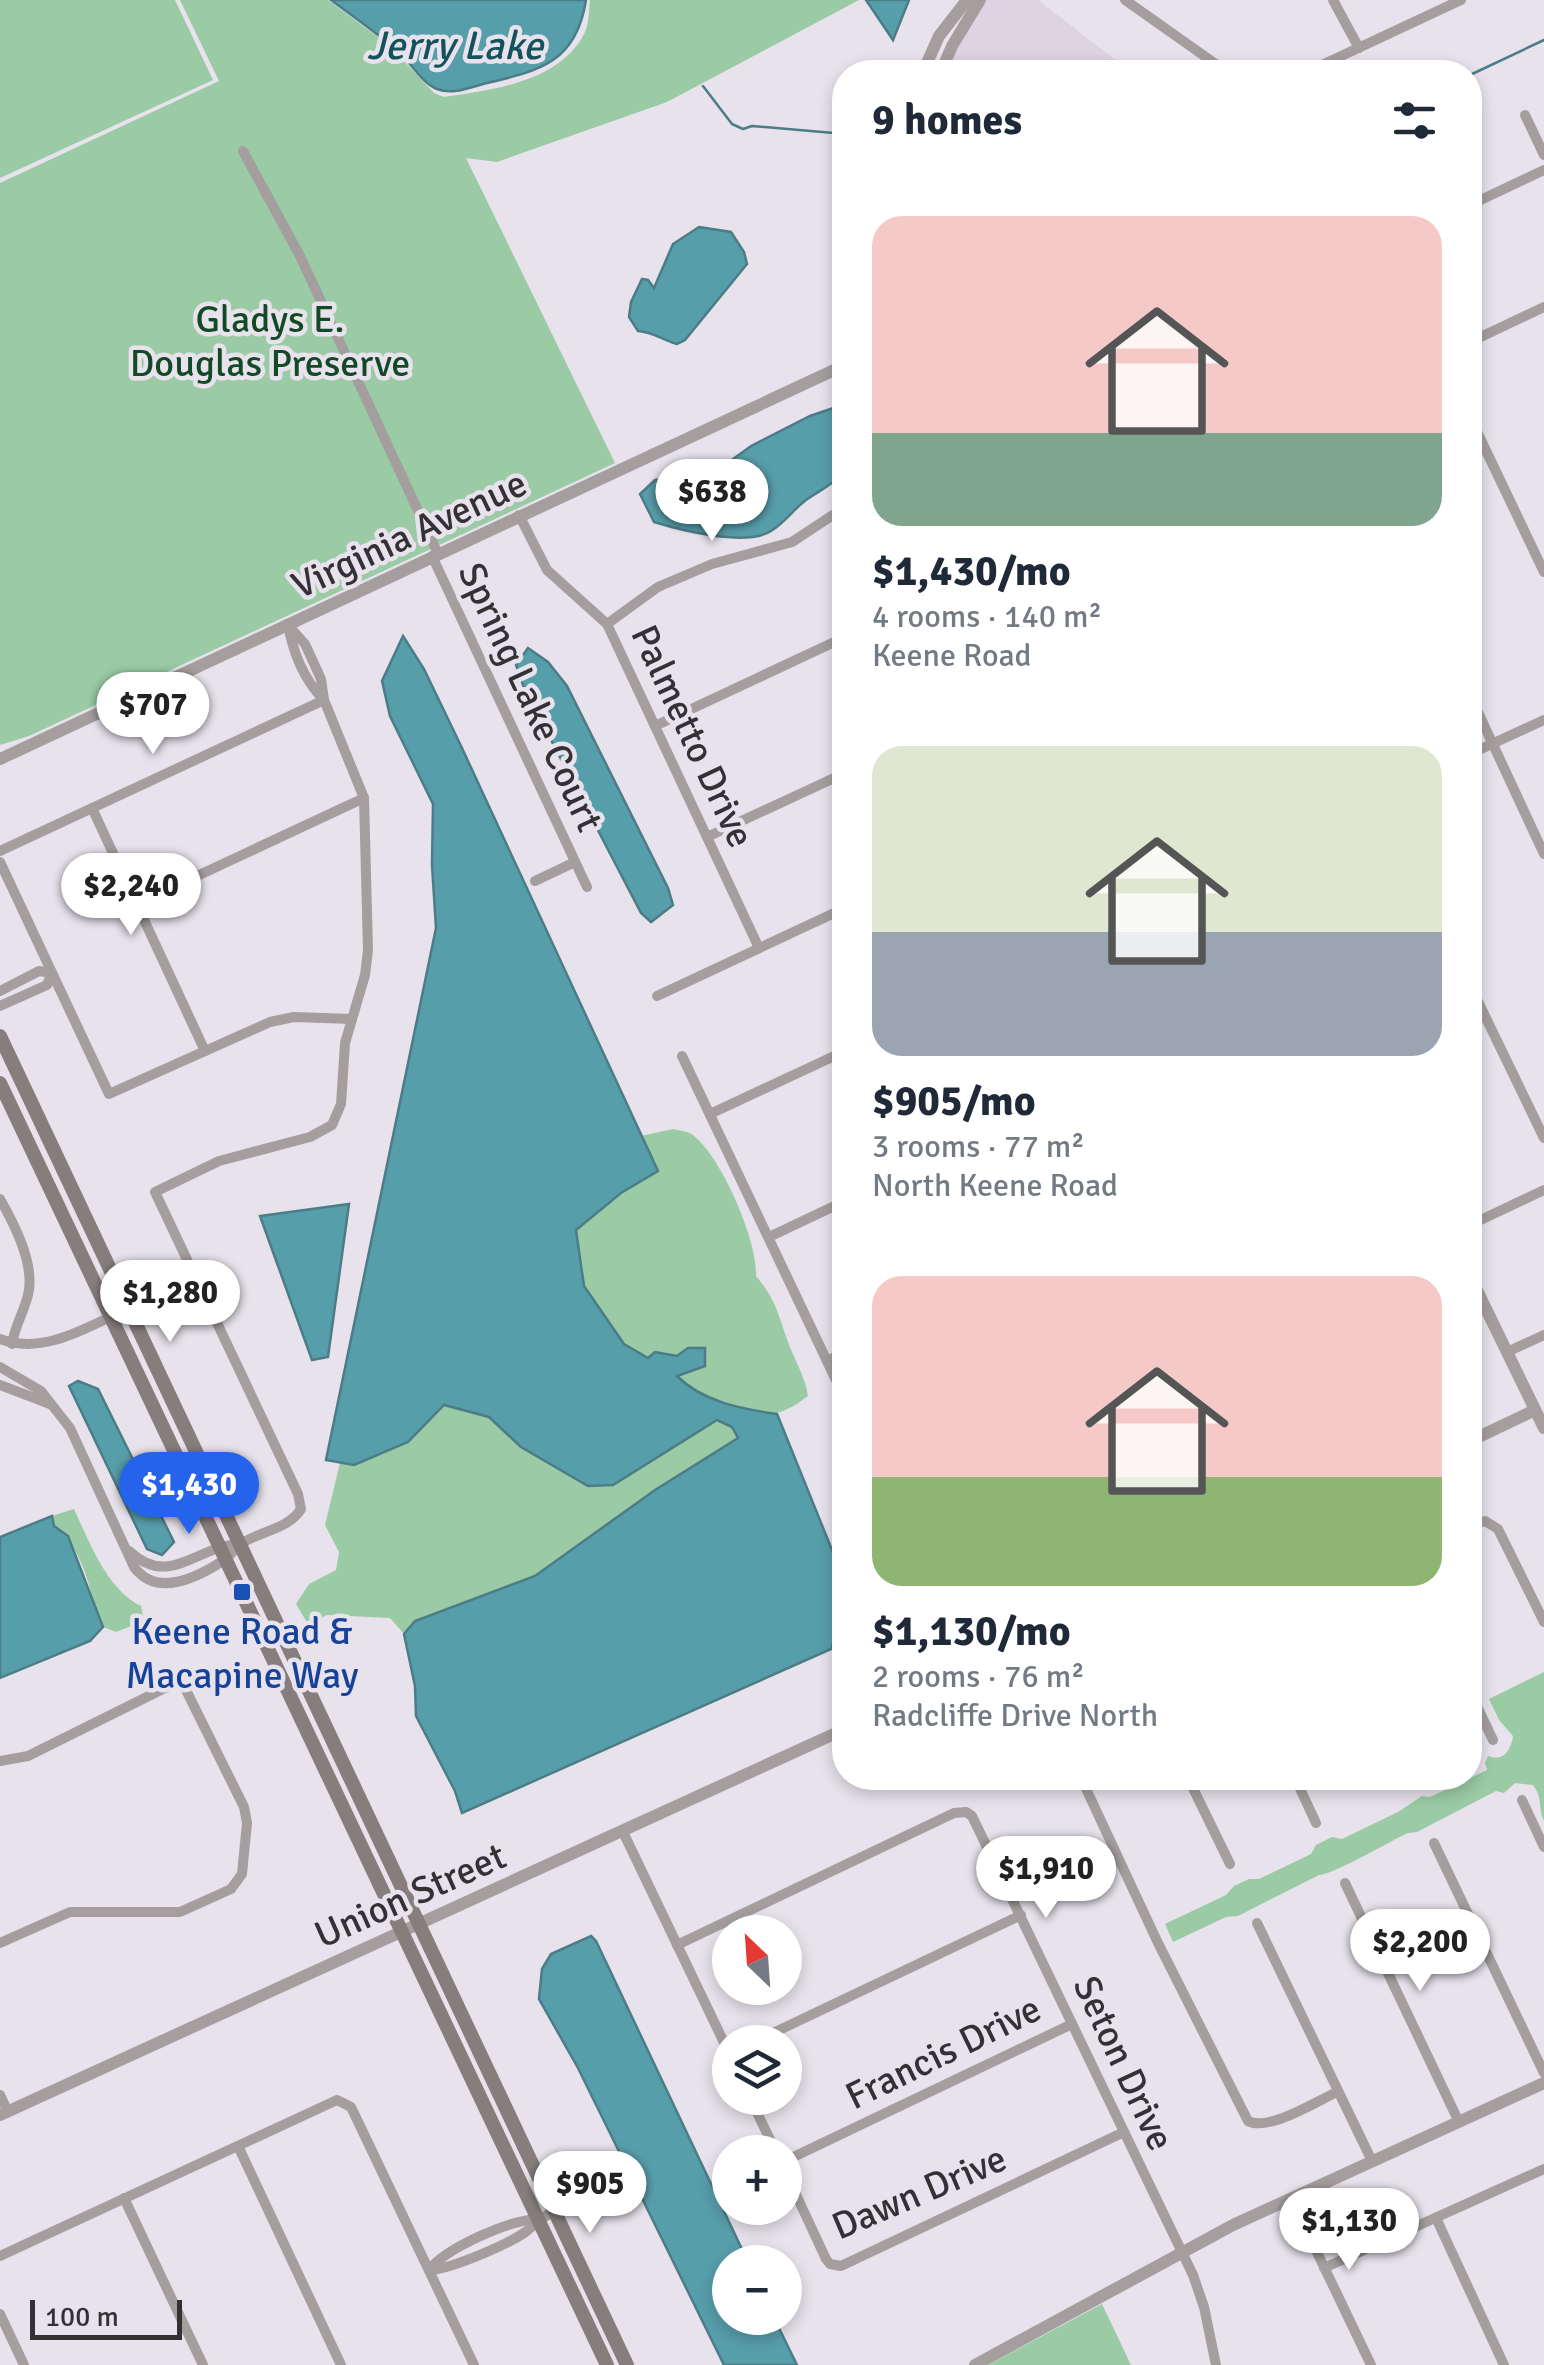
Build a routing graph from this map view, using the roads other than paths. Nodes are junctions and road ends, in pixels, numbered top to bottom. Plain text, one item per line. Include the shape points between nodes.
1 (967, 0) edge
2 (980, 0) edge
3 (1125, 0) edge
4 (1332, 0) edge
5 (1456, 1) edge
6 (1359, 48) junction
7 (928, 60) edge
8 (947, 60) edge
9 (1210, 60) edge
10 (1333, 60) edge
11 (1524, 115) dead end
12 (243, 150) dead end
13 (1544, 156) edge
14 (1544, 170) edge
15 (1482, 198) edge
16 (1544, 308) edge
17 (1482, 336) edge
18 (832, 372) edge
19 (1482, 442) edge
20 (519, 515) junction
21 (832, 516) edge
22 (435, 555) junction
23 (1544, 572) edge
24 (287, 624) junction
25 (608, 624) junction
26 (832, 643) edge
27 (324, 700) junction
28 (1482, 718) edge
29 (1544, 720) edge
30 (654, 726) junction
31 (1494, 743) junction
32 (1482, 748) edge
33 (0, 759) edge
34 (832, 778) edge
35 (364, 798) junction
36 (92, 808) junction
37 (708, 837) junction
38 (0, 851) edge
39 (1544, 854) edge
40 (0, 862) edge
41 (575, 862) junction
42 (535, 881) dead end
43 (587, 887) dead end
44 (137, 904) junction
45 (832, 914) edge
46 (759, 948) junction
47 (52, 973) junction
48 (0, 991) edge
49 (656, 996) dead end
50 (0, 1006) edge
51 (1482, 1010) edge
52 (352, 1019) junction
53 (0, 1036) edge
54 (205, 1051) junction
55 (682, 1056) dead end
56 (832, 1057) edge
57 (0, 1083) edge
58 (710, 1114) junction
59 (1544, 1138) edge
60 (1544, 1190) edge
61 (0, 1199) edge
62 (832, 1208) edge
63 (1482, 1219) edge
64 (768, 1237) junction
65 (1482, 1301) edge
66 (128, 1308) junction
67 (110, 1316) junction
68 (1544, 1334) edge
69 (6, 1341) edge
70 (1507, 1352) junction
71 (832, 1358) edge
72 (827, 1361) junction
73 (0, 1367) edge
74 (832, 1372) edge
75 (0, 1385) edge
76 (50, 1405) junction
77 (1535, 1410) junction
78 (1544, 1428) edge
79 (1482, 1435) edge
80 (1482, 1522) edge
81 (240, 1544) junction
82 (128, 1550) junction
83 (222, 1552) junction
84 (1544, 1622) edge
85 (1482, 1717) edge
86 (832, 1735) edge
87 (1493, 1740) dead end
88 (0, 1761) edge
89 (327, 1772) junction
90 (1087, 1790) edge
91 (1194, 1790) edge
92 (1301, 1790) edge
93 (1522, 1800) dead end
94 (1316, 1823) dead end
95 (623, 1832) junction
96 (1434, 1844) dead end
97 (1544, 1847) edge
98 (1230, 1864) dead end
99 (1345, 1883) dead end
100 (1021, 1916) junction
101 (1257, 1923) dead end
102 (420, 1924) junction
103 (402, 1932) junction
104 (0, 1943) edge
105 (678, 1946) junction
106 (1072, 2024) junction
107 (716, 2025) edge
108 (790, 2025) edge
109 (1544, 2072) edge
110 (1544, 2082) edge
111 (1337, 2092) junction
112 (0, 2095) edge
113 (4, 2114) edge
114 (1458, 2122) junction
115 (516, 2129) junction
116 (1124, 2132) junction
117 (238, 2146) junction
118 (802, 2153) edge
119 (1372, 2161) junction
120 (1544, 2168) edge
121 (124, 2198) junction
122 (1291, 2198) junction
123 (802, 2208) edge
124 (554, 2211) junction
125 (1436, 2218) junction
126 (538, 2219) junction
127 (1182, 2252) junction
128 (0, 2256) edge
129 (1324, 2268) junction
130 (429, 2270) junction
131 (0, 2314) edge
132 (24, 2365) edge
133 (203, 2365) edge
134 (341, 2365) edge
135 (474, 2365) edge
136 (607, 2365) edge
137 (627, 2365) edge
138 (975, 2365) edge
139 (1216, 2365) edge
140 (1370, 2365) edge
141 (1504, 2365) edge

1 - 7 street
2 - 8 street
3 - 9 street
4 - 6 street
5 - 6 street
6 - 10 street
11 - 13 street
12 - 22 street, Spring Lake Court via 300,256
14 - 15 street
16 - 17 street
18 - 20 street, Virginia Avenue
19 - 23 street
20 - 22 street, Virginia Avenue
20 - 25 street, Palmetto Drive via 547,570
21 - 25 street via 792,542 712,564 658,588
22 - 24 street, Virginia Avenue
22 - 41 street, Spring Lake Court
24 - 27 street via 309,684
24 - 33 street, Virginia Avenue
25 - 30 street, Palmetto Drive
26 - 30 street
27 - 35 street
27 - 36 street
28 - 31 street
29 - 31 street
30 - 37 street, Palmetto Drive
31 - 32 street
31 - 39 street
34 - 37 street
35 - 44 street
35 - 52 street via 368,950
36 - 38 street
36 - 44 street
37 - 46 street, Palmetto Drive
40 - 47 street
41 - 42 street, Spring Lake Court
41 - 43 street, Spring Lake Court
44 - 54 street
45 - 46 street
46 - 49 street
47 - 48 street via 39,971
47 - 50 street via 47,985
47 - 54 street via 109,1094
51 - 59 street
52 - 54 street via 270,1022
52 - 81 street via 332,1125 310,1138 220,1161 155,1192 300,1502 291,1520
53 - 66 main road
55 - 58 street
56 - 58 street
57 - 67 main road
58 - 64 street
60 - 63 street
61 - 69 street via 18,1235 29,1289
62 - 64 street
64 - 72 street
65 - 70 street
66 - 67 street
66 - 81 main road
67 - 69 street via 36,1345
67 - 83 main road
68 - 70 street
70 - 77 street
71 - 72 street
72 - 74 street
73 - 76 street via 42,1390
75 - 76 street
76 - 82 street via 78,1442
77 - 78 street
77 - 79 street
80 - 84 street via 1498,1528
81 - 83 street
81 - 102 main road
82 - 83 street via 168,1568
82 - 83 street via 138,1573 159,1585 178,1582
83 - 89 main road
85 - 87 street
86 - 95 street, Union Street
88 - 104 street via 28,1756 181,1680 247,1814 238,1882 231,1890 180,1912 70,1912
89 - 102 main road via 400,1908
89 - 103 main road
90 - 111 street via 1248,2121 1270,2123
91 - 98 street
92 - 94 street
93 - 97 street
95 - 102 street, Union Street
95 - 105 street
96 - 109 street
99 - 114 street
100 - 105 street, Seton Drive via 976,1821 961,1812
100 - 106 street, Seton Drive
100 - 108 street
101 - 111 street
102 - 103 street, Union Street
102 - 115 main road
103 - 113 street, Union Street
103 - 115 main road via 422,1948 489,2092
103 - 126 main road
105 - 107 street
106 - 116 street, Seton Drive
106 - 118 street, Francis Drive
110 - 114 street
111 - 119 street
112 - 113 street
114 - 119 street
115 - 124 main road
116 - 123 street, Dawn Drive via 841,2266 830,2264
116 - 127 street, Seton Drive
117 - 121 street
117 - 130 street via 337,2100 347,2102
117 - 134 street
119 - 122 street
120 - 125 street
121 - 128 street
121 - 133 street
122 - 127 street
122 - 129 street
124 - 126 street
124 - 137 main road
125 - 129 street
125 - 141 street
126 - 130 street via 526,2232 444,2270
126 - 136 main road
127 - 138 street
127 - 139 street, Seton Drive via 1204,2307
129 - 140 street
130 - 135 street
131 - 132 street

